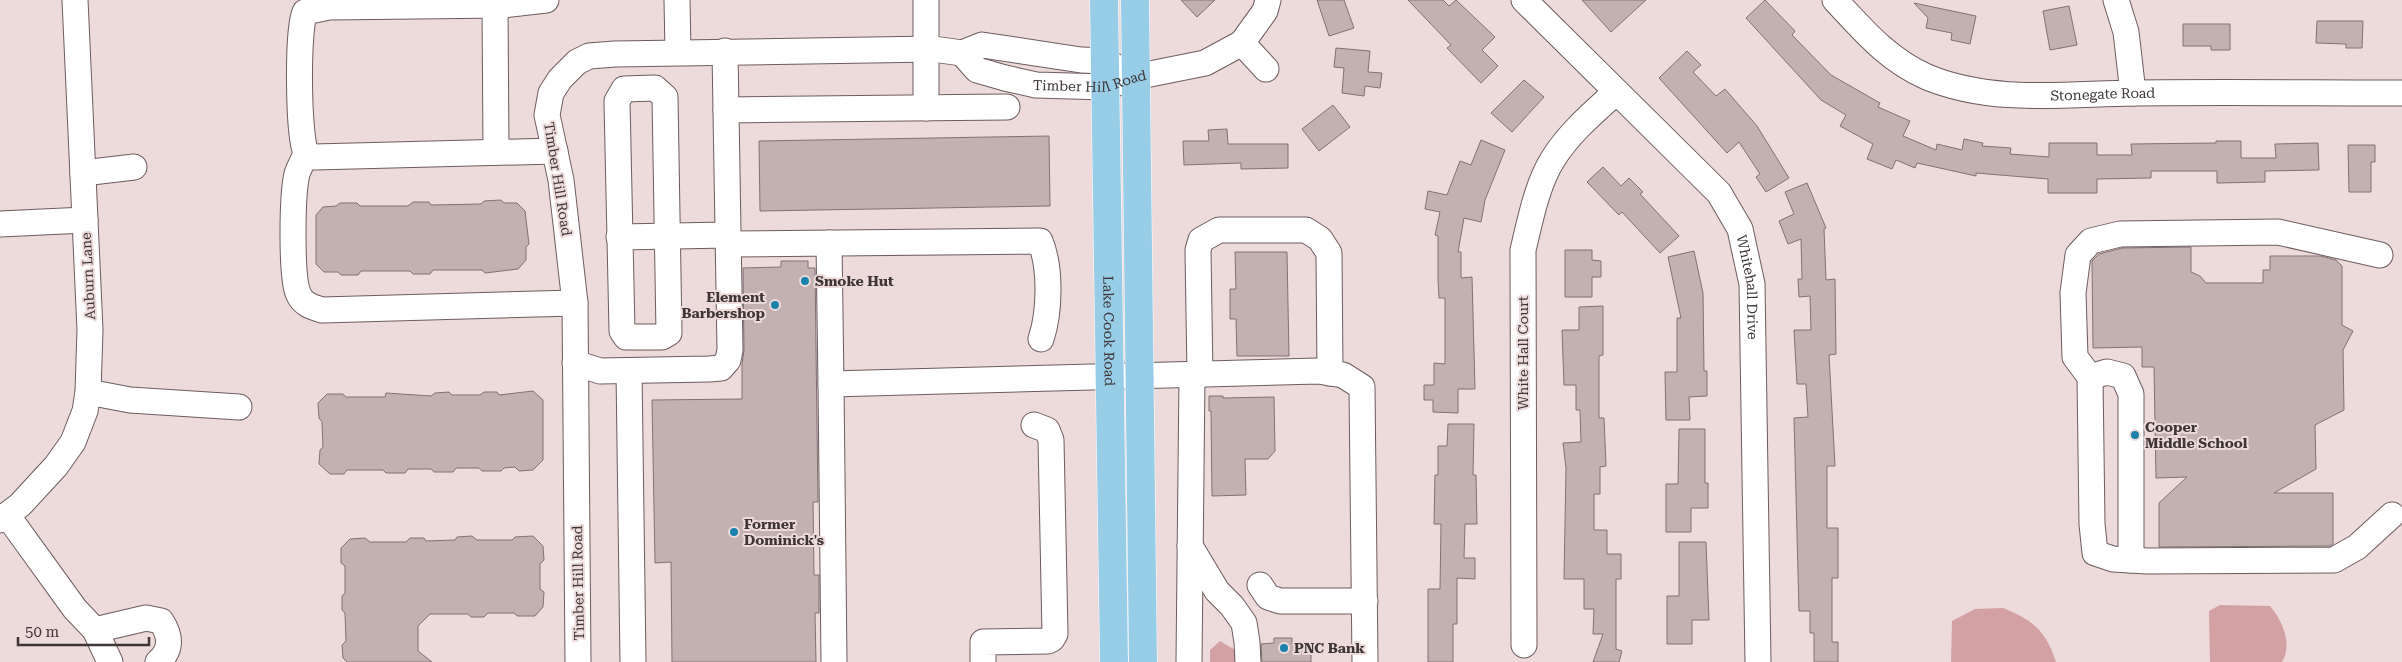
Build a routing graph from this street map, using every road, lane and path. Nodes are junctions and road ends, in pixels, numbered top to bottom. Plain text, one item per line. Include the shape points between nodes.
1 (75, 0) edge
2 (546, 0) edge
3 (676, 0) edge
4 (926, 0) edge
5 (1104, 0) edge
6 (1135, 0) edge
7 (1268, 0) edge
8 (1524, 0) edge
9 (1834, 0) edge
10 (2116, 0) edge
11 (495, 5) junction
12 (1242, 43) junction
13 (926, 49) junction
14 (725, 51) junction
15 (678, 52) junction
16 (1266, 69) dead end
17 (1105, 74) junction
18 (1135, 77) junction
19 (1616, 92) junction
20 (2133, 94) junction
21 (2402, 94) edge
22 (1007, 107) dead end
23 (926, 108) junction
24 (726, 110) junction
25 (555, 151) junction
26 (496, 152) junction
27 (306, 153) junction
28 (134, 166) dead end
29 (83, 173) junction
30 (85, 220) junction
31 (0, 224) edge
32 (667, 236) junction
33 (619, 237) junction
34 (728, 239) junction
35 (830, 243) junction
36 (2380, 255) dead end
37 (575, 303) junction
38 (1042, 340) dead end
39 (575, 363) junction
40 (629, 370) junction
41 (1330, 373) junction
42 (1196, 375) junction
43 (1141, 376) junction
44 (1108, 377) junction
45 (2090, 377) junction
46 (831, 384) junction
47 (88, 392) junction
48 (239, 407) dead end
49 (1034, 425) dead end
50 (2392, 515) dead end
51 (3, 518) edge
52 (1190, 546) junction
53 (2131, 560) junction
54 (1260, 585) dead end
55 (1365, 601) junction
56 (95, 630) junction
57 (1524, 645) dead end
58 (110, 662) edge
59 (158, 662) edge
60 (578, 662) edge
61 (633, 662) edge
62 (834, 662) edge
63 (983, 662) edge
64 (1114, 662) edge
65 (1143, 662) edge
66 (1189, 662) edge
67 (1204, 662) edge
68 (1239, 662) edge
69 (1248, 662) edge
70 (1365, 662) edge
71 (1758, 662) edge

1 - 29 street, Auburn Lane
2 - 11 street
3 - 15 street
4 - 13 street
5 - 17 main road, Lake Cook Road
6 - 18 main road
7 - 12 street via 1265,11
8 - 19 street, Whitehall Drive
9 - 20 street, Stonegate Road via 1886,54 1926,77 1958,87 2010,96
10 - 20 street via 2126,32
11 - 26 street
11 - 27 street via 329,7 305,12 300,55 302,133
12 - 16 street
12 - 18 street, Timber Hill Road via 1205,63
13 - 14 street, Timber Hill Road
13 - 17 street, Timber Hill Road via 962,53 982,46 1082,60
13 - 23 street
14 - 15 street, Timber Hill Road
14 - 24 street
15 - 25 street, Timber Hill Road via 598,56 577,62 551,93 547,115
17 - 18 street, Timber Hill Road
17 - 44 main road, Lake Cook Road
18 - 43 main road
19 - 57 street, White Hall Court via 1578,126 1552,160 1535,203 1523,250
19 - 71 street, Whitehall Drive via 1719,193 1740,229 1752,284
20 - 21 street, Stonegate Road
22 - 23 street
23 - 24 street
24 - 34 street
25 - 26 street
25 - 37 street, Timber Hill Road
26 - 27 street via 329,157 314,157
27 - 37 street via 297,174 294,206 298,294 306,304 322,310
28 - 29 street
29 - 30 street, Auburn Lane
30 - 31 street
30 - 47 street, Auburn Lane via 90,330
32 - 33 street
32 - 33 street via 669,333 662,337 626,337 622,331
32 - 33 street via 665,97 655,88 624,89 617,101
32 - 34 street
34 - 35 street
34 - 40 street via 728,360 721,368
35 - 38 street via 1040,241 1046,255 1047,296 1047,322
35 - 46 street
36 - 45 street via 2278,232 2120,234 2091,241 2078,255 2073,293 2075,357
37 - 39 street, Timber Hill Road
39 - 40 street via 600,371
39 - 60 street, Timber Hill Road
40 - 61 street
41 - 42 street
41 - 42 street via 1329,253 1320,239 1306,230 1219,230 1201,240 1198,250
41 - 55 street via 1343,374 1362,387
42 - 43 street
42 - 52 street
43 - 44 street
43 - 65 main road
44 - 46 street
44 - 64 main road, Lake Cook Road
45 - 53 street via 2095,554
45 - 53 street via 2107,372 2124,376 2131,394
46 - 62 street
47 - 48 street via 130,400
47 - 51 street, Auburn Lane via 85,411 73,442 56,466 20,505
49 - 63 street via 1047,430 1051,440 1054,634 1048,641 983,642
50 - 53 street via 2357,547 2334,560
51 - 56 street
52 - 66 street
52 - 67 street
52 - 68 street via 1210,602 1239,638
52 - 69 street via 1217,591 1244,623
54 - 55 street via 1268,597 1280,601
55 - 70 street
56 - 58 street
56 - 59 street via 146,618 160,621 169,642 166,655

